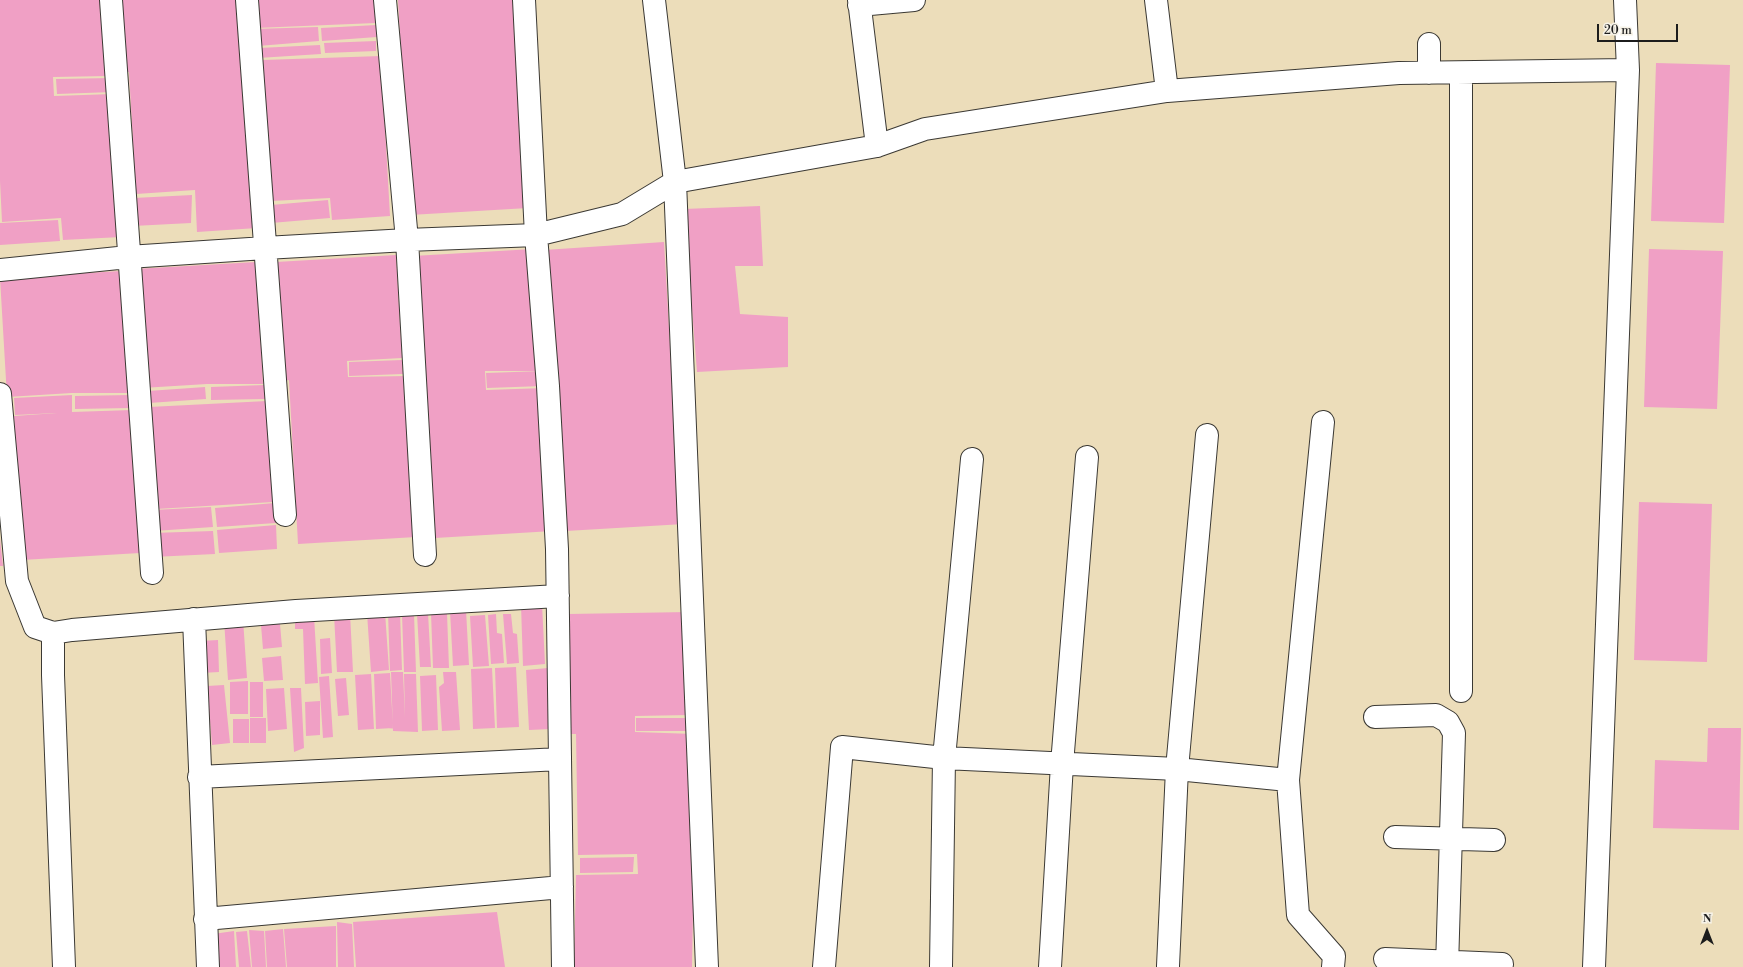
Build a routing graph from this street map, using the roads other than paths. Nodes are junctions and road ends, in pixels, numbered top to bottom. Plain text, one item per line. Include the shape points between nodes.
1 (111, 0) edge
2 (247, 0) edge
3 (386, 0) edge
4 (524, 0) edge
5 (654, 0) edge
6 (914, 0) edge
7 (1156, 0) edge
8 (1626, 0) edge
9 (859, 2) edge
10 (1429, 44) dead end
11 (1628, 70) junction
12 (1429, 73) junction
13 (1461, 73) junction
14 (1167, 92) junction
15 (877, 146) junction
16 (675, 182) junction
17 (536, 235) junction
18 (406, 240) junction
19 (265, 248) junction
20 (128, 257) junction
21 (0, 270) edge
22 (0, 394) edge
23 (1323, 422) dead end
24 (1207, 435) dead end
25 (1087, 457) dead end
26 (972, 459) dead end
27 (285, 515) dead end
28 (425, 555) dead end
29 (152, 573) dead end
30 (558, 596) junction
31 (194, 619) junction
32 (53, 633) junction
33 (1461, 691) dead end
34 (1374, 717) dead end
35 (944, 758) junction
36 (560, 759) junction
37 (1062, 764) junction
38 (1177, 769) junction
39 (199, 777) junction
40 (1288, 780) junction
41 (1395, 837) dead end
42 (1450, 839) junction
43 (1494, 840) dead end
44 (562, 887) junction
45 (206, 919) junction
46 (1385, 959) dead end
47 (1448, 964) edge
48 (1502, 964) dead end
49 (1168, 966) dead end
50 (64, 967) edge
51 (208, 967) edge
52 (563, 967) edge
53 (707, 967) edge
54 (824, 967) edge
55 (941, 967) edge
56 (1050, 967) edge
57 (1333, 967) edge
58 (1594, 967) edge

1 - 20 street
2 - 19 street
3 - 18 street
4 - 17 street
5 - 16 street
6 - 9 street
7 - 14 street
8 - 11 street
9 - 15 street
10 - 12 street
11 - 13 street
11 - 58 street
12 - 13 street
12 - 14 street
13 - 33 street
14 - 15 street via 925,129
15 - 16 street
16 - 17 street via 622,214
16 - 53 street
17 - 18 street
17 - 30 street via 548,386
18 - 19 street
18 - 28 street
19 - 20 street
19 - 27 street
20 - 21 street
20 - 29 street
22 - 32 street via 17,581 35,628
23 - 40 street
24 - 38 street
25 - 37 street
26 - 35 street
30 - 31 street
30 - 36 street
31 - 32 street
31 - 39 street
32 - 50 street
34 - 42 street via 1436,715 1451,725 1454,733
35 - 37 street
35 - 54 street via 842,747
35 - 55 street
36 - 39 street
36 - 44 street
37 - 38 street
37 - 56 street
38 - 40 street
38 - 49 street
39 - 45 street
40 - 57 street via 1298,915 1334,956
41 - 42 street
42 - 43 street
42 - 47 street
44 - 45 street
44 - 52 street
45 - 51 street
46 - 47 street
47 - 48 street

